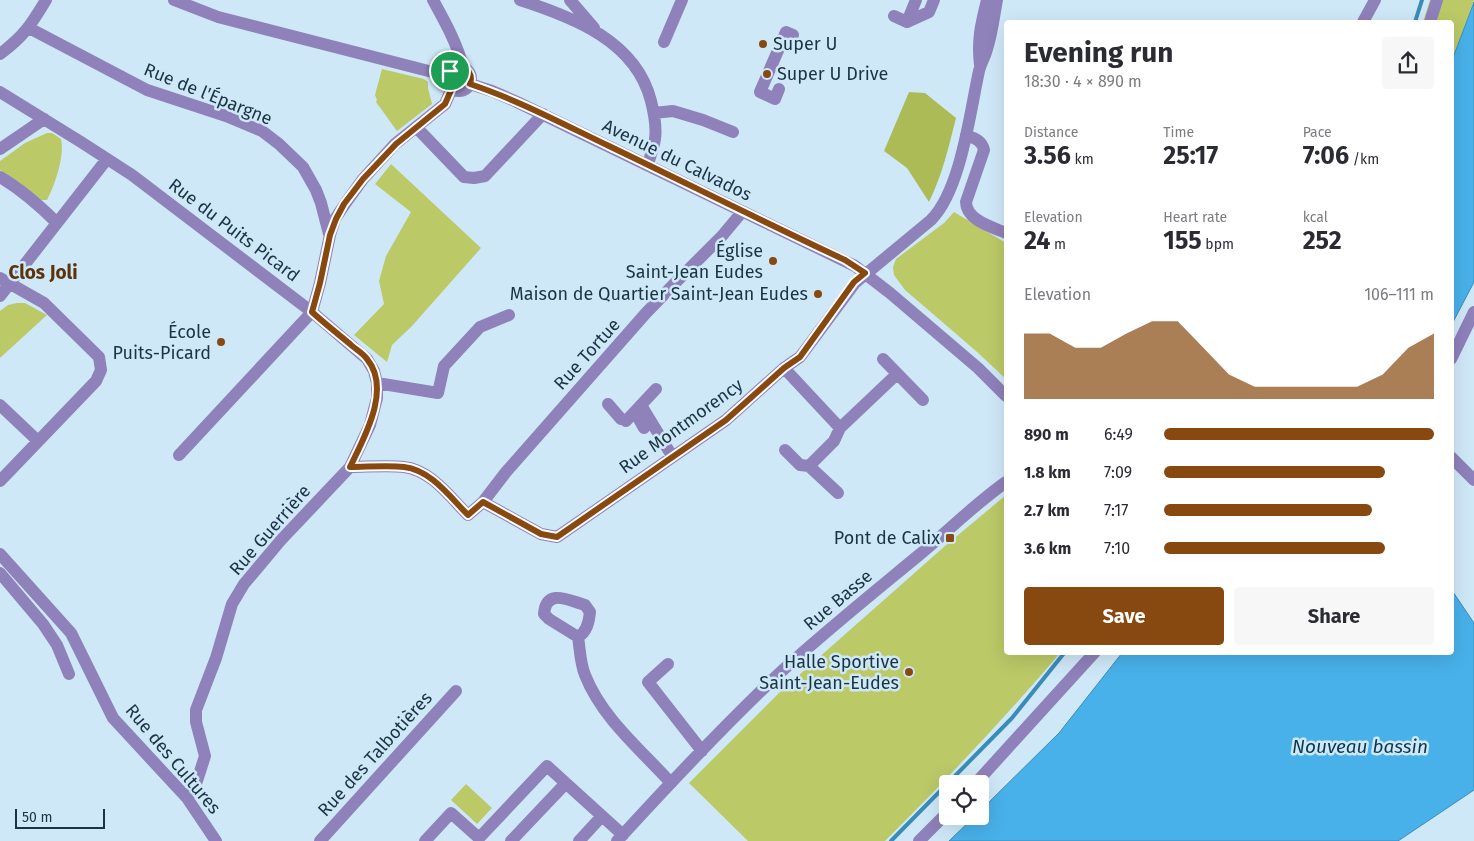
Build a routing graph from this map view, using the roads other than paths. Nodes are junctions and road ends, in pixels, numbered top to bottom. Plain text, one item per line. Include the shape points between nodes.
1 (46, 0) edge
2 (174, 0) edge
3 (432, 0) edge
4 (520, 0) edge
5 (570, 0) edge
6 (682, 0) edge
7 (916, 0) edge
8 (934, 0) edge
9 (987, 0) edge
10 (997, 0) edge
11 (1375, 0) edge
12 (1437, 0) edge
13 (894, 16) dead end
14 (1364, 20) edge
15 (1431, 20) edge
16 (907, 22) junction
17 (29, 28) junction
18 (599, 34) junction
19 (792, 35) dead end
20 (664, 42) dead end
21 (0, 54) edge
22 (980, 65) junction
23 (463, 67) junction
24 (450, 82) junction
25 (470, 84) junction
26 (779, 89) dead end
27 (0, 92) edge
28 (654, 112) junction
29 (542, 114) junction
30 (44, 119) junction
31 (416, 127) junction
32 (733, 132) dead end
33 (966, 136) junction
34 (0, 148) edge
35 (107, 159) junction
36 (648, 164) junction
37 (0, 177) edge
38 (742, 212) junction
39 (57, 223) junction
40 (1004, 232) edge
41 (330, 235) junction
42 (865, 273) junction
43 (5, 281) edge
44 (0, 296) edge
45 (312, 312) junction
46 (1474, 312) edge
47 (509, 315) dead end
48 (1457, 353) edge
49 (883, 359) dead end
50 (784, 368) junction
51 (897, 374) junction
52 (377, 383) junction
53 (656, 389) dead end
54 (1004, 394) edge
55 (923, 400) dead end
56 (608, 404) dead end
57 (0, 406) edge
58 (632, 414) junction
59 (644, 428) dead end
60 (840, 428) junction
61 (38, 441) junction
62 (785, 450) dead end
63 (179, 455) dead end
64 (672, 456) junction
65 (1454, 460) edge
66 (809, 466) junction
67 (350, 467) junction
68 (1474, 480) edge
69 (0, 481) edge
70 (1004, 484) edge
71 (838, 493) dead end
72 (483, 502) junction
73 (0, 554) edge
74 (0, 573) edge
75 (578, 637) dead end
76 (1092, 655) edge
77 (668, 664) dead end
78 (69, 674) dead end
79 (456, 691) dead end
80 (702, 751) junction
81 (982, 775) edge
82 (566, 783) junction
83 (671, 783) junction
84 (187, 798) junction
85 (602, 816) junction
86 (939, 821) edge
87 (620, 838) edge
88 (480, 840) edge
89 (216, 841) edge
90 (320, 841) edge
91 (425, 841) edge
92 (511, 841) edge
93 (579, 841) edge
94 (919, 841) edge

1 - 17 street
2 - 24 street via 218,17
3 - 23 street via 459,50
4 - 18 street via 561,14
5 - 18 street
6 - 20 street
7 - 16 street
8 - 16 street via 929,12
9 - 22 street via 978,46
10 - 22 street via 987,49
11 - 14 street
12 - 15 street
13 - 16 street
17 - 21 street
17 - 41 street, Rue de l'Épargne via 148,90 262,131 303,167 321,203
18 - 28 street via 618,47 637,70
19 - 26 street via 786,32 760,92 775,99
22 - 33 street
23 - 24 street via 450,71
23 - 25 street via 470,74
24 - 25 street via 455,90
24 - 31 street, Rue de l'Épargne via 445,104
25 - 29 street, Avenue du Calvados
27 - 30 street, Rue du Puits Picard
28 - 32 street via 673,111
28 - 36 street via 655,139
29 - 31 street via 485,176 474,178 464,176
29 - 36 street, Avenue du Calvados
30 - 34 street
30 - 35 street, Rue du Puits Picard
31 - 41 street, Rue de l'Épargne via 363,179 344,204
33 - 40 street via 981,142 984,150 966,207 976,218
33 - 42 street, Rue Montmorency via 954,178 937,214
35 - 39 street
35 - 45 street, Rue du Puits Picard via 177,208
36 - 38 street, Avenue du Calvados
37 - 39 street via 18,187
38 - 42 street, Avenue du Calvados via 845,260
38 - 72 street, Rue Tortue via 646,313
39 - 43 street
41 - 45 street, Rue de l'Épargne
42 - 50 street, Rue Montmorency via 854,282 800,357
42 - 54 street, Avenue du Calvados via 978,368
43 - 44 street
43 - 61 street via 44,303 99,357 101,370 96,381
45 - 52 street, Rue du Puits Picard via 367,359
45 - 63 street
46 - 48 street
47 - 52 street via 480,327 444,366 438,394
49 - 51 street
50 - 60 street
50 - 64 street, Rue Montmorency via 726,420
51 - 55 street
51 - 60 street
52 - 67 street, Rue du Puits Picard via 370,425
53 - 58 street
56 - 58 street via 622,419
57 - 61 street
58 - 59 street
58 - 64 street
60 - 66 street via 834,440
61 - 69 street
62 - 66 street via 800,465
64 - 72 street, Rue Montmorency via 557,537 541,534
65 - 68 street
66 - 71 street
67 - 72 street via 405,467 420,472 434,480 468,515
67 - 84 street, Rue Guerrière via 281,540 247,580 232,604 196,710 205,756
70 - 80 street, Rue Basse via 804,652
73 - 84 street, Rue des Cultures via 71,634 113,718
74 - 78 street via 57,644
75 - 83 street via 584,673 594,695 608,715
76 - 81 street
77 - 80 street via 641,681
79 - 90 street, Rue des Talbotières
80 - 83 street, Rue Basse
82 - 85 street
82 - 88 street via 547,766
82 - 92 street
83 - 87 street, Rue Basse
84 - 89 street, Rue des Cultures
85 - 87 street
85 - 93 street
86 - 94 street
88 - 91 street via 451,813

